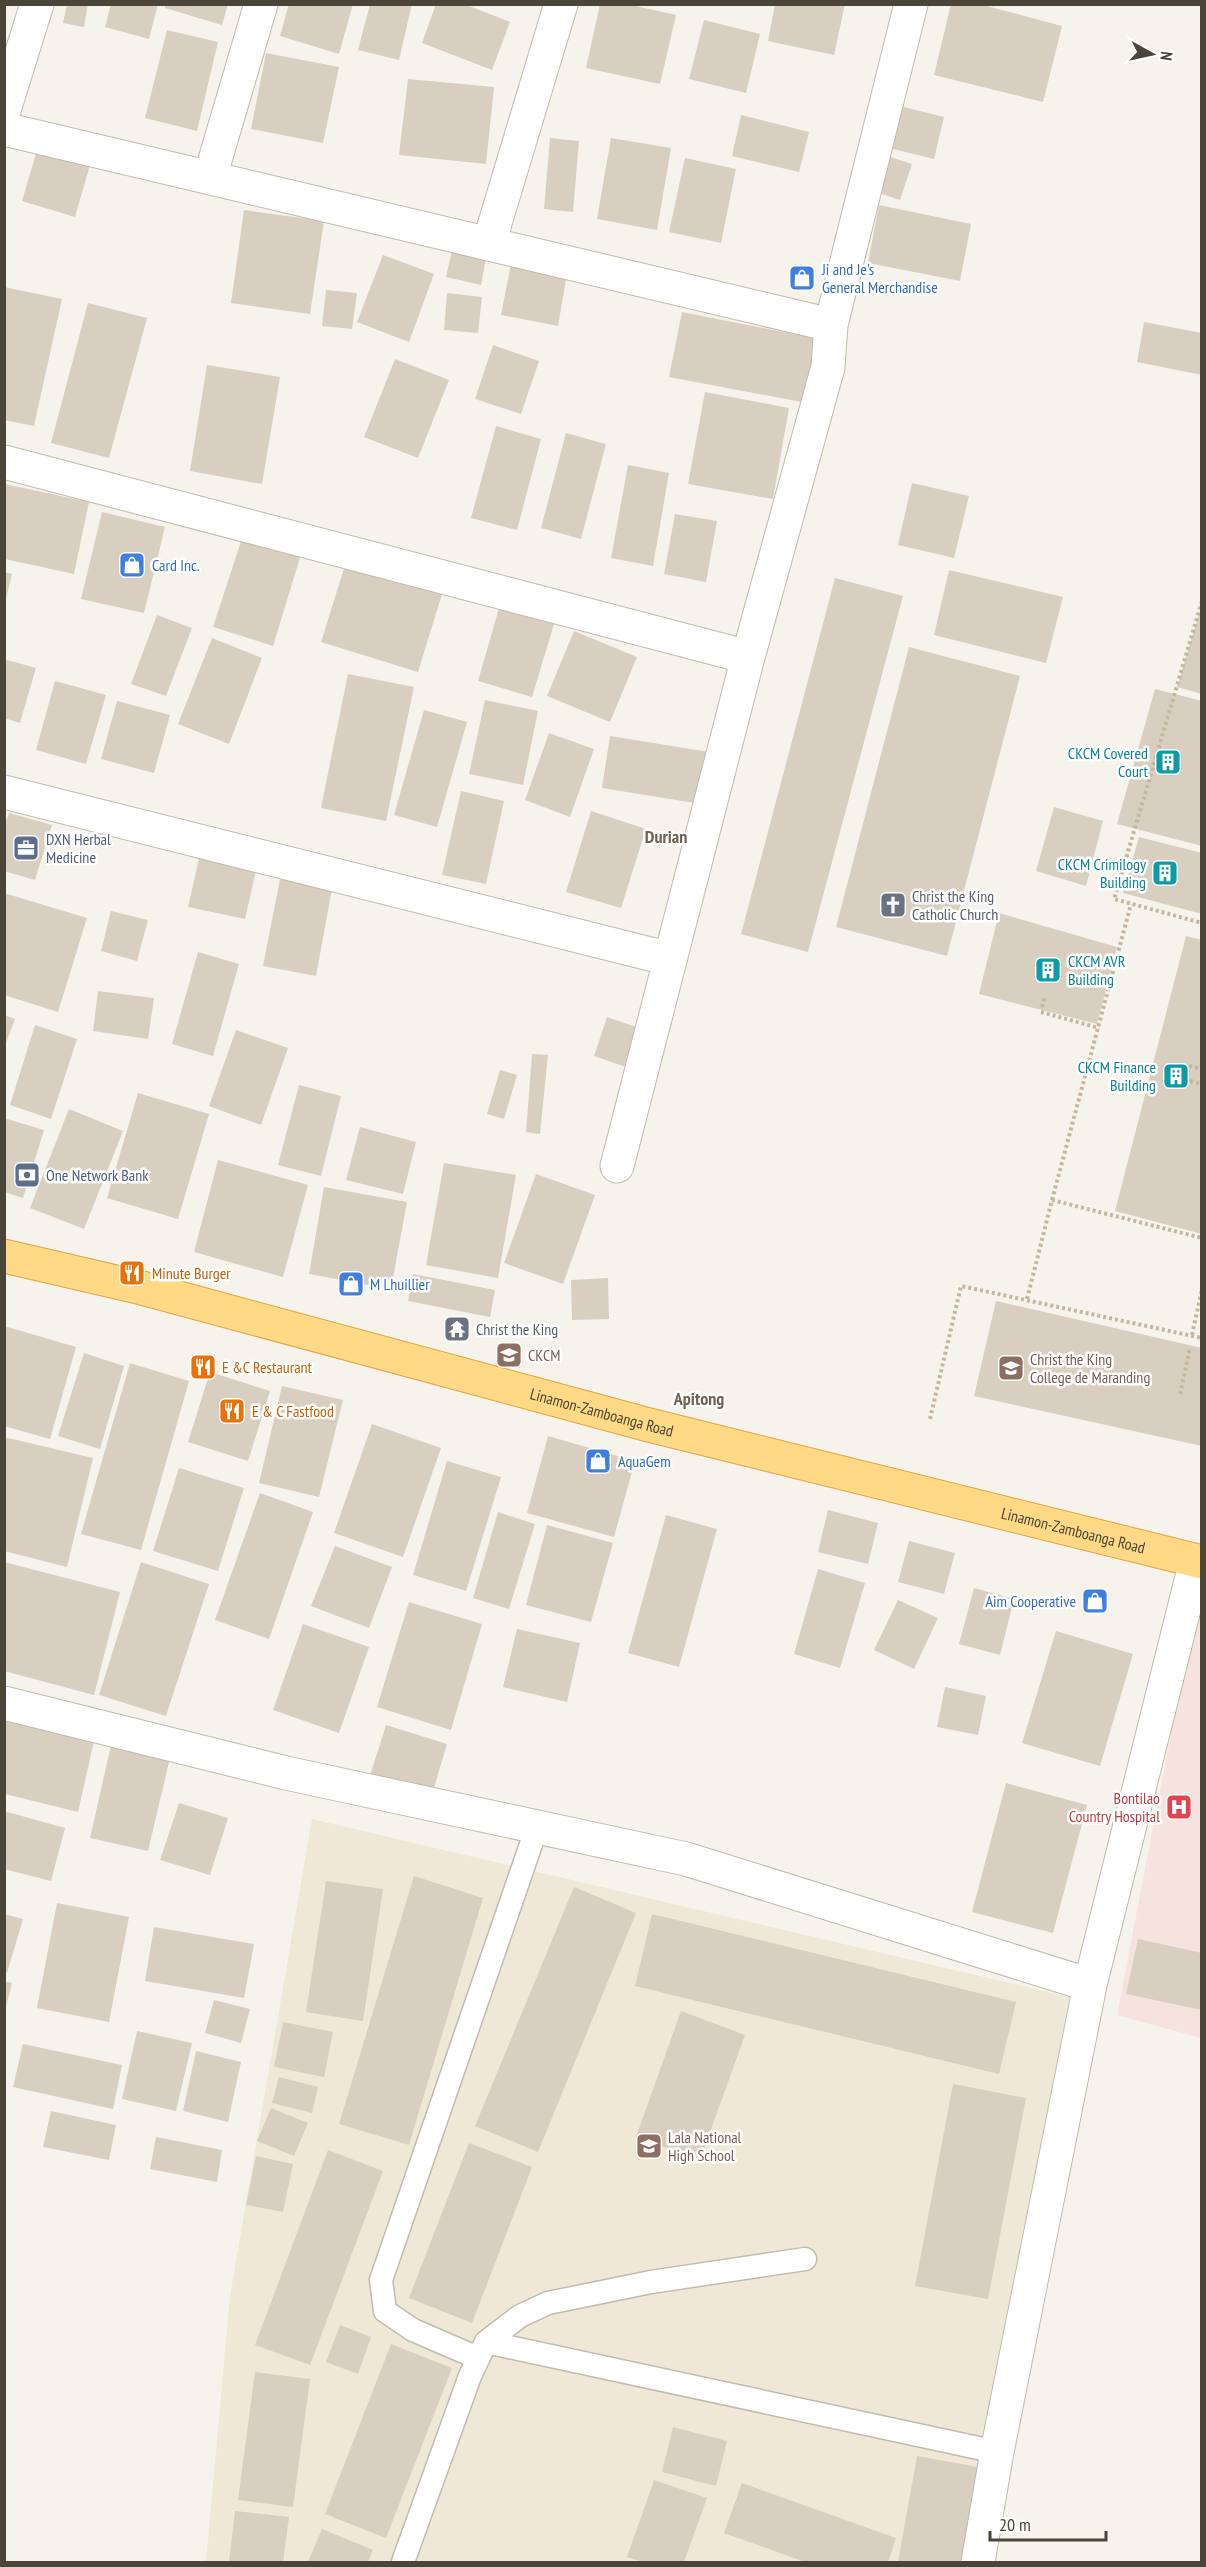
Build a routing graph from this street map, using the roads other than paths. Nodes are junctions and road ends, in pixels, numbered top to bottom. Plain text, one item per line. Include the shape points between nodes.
1 (37, 4) edge
2 (261, 4) edge
3 (561, 4) edge
4 (911, 4) edge
5 (4, 110) edge
6 (4, 129) edge
7 (210, 177) junction
8 (489, 243) junction
9 (831, 325) junction
10 (4, 462) edge
11 (748, 657) junction
12 (4, 792) edge
13 (670, 959) junction
14 (617, 1166) dead end
15 (4, 1256) edge
16 (1199, 1562) edge
17 (4, 1703) edge
18 (537, 1827) junction
19 (1090, 1985) junction
20 (805, 2259) dead end
21 (482, 2350) junction
22 (997, 2452) junction
23 (403, 2562) edge
24 (978, 2562) edge

1 - 5 street
2 - 7 street
3 - 8 street
4 - 9 street
6 - 7 street
7 - 8 street
8 - 9 street
9 - 11 street via 828,366
10 - 11 street
11 - 13 street
12 - 13 street
13 - 14 street
15 - 16 highway, Linamon-Zamboanga Road via 142,1288 649,1425
16 - 19 street
17 - 18 street via 286,1773
18 - 19 street via 686,1858
18 - 21 lane via 381,2280 385,2310 413,2330
19 - 22 street
20 - 21 lane via 548,2302 520,2316
21 - 22 lane
21 - 23 lane
22 - 24 street

